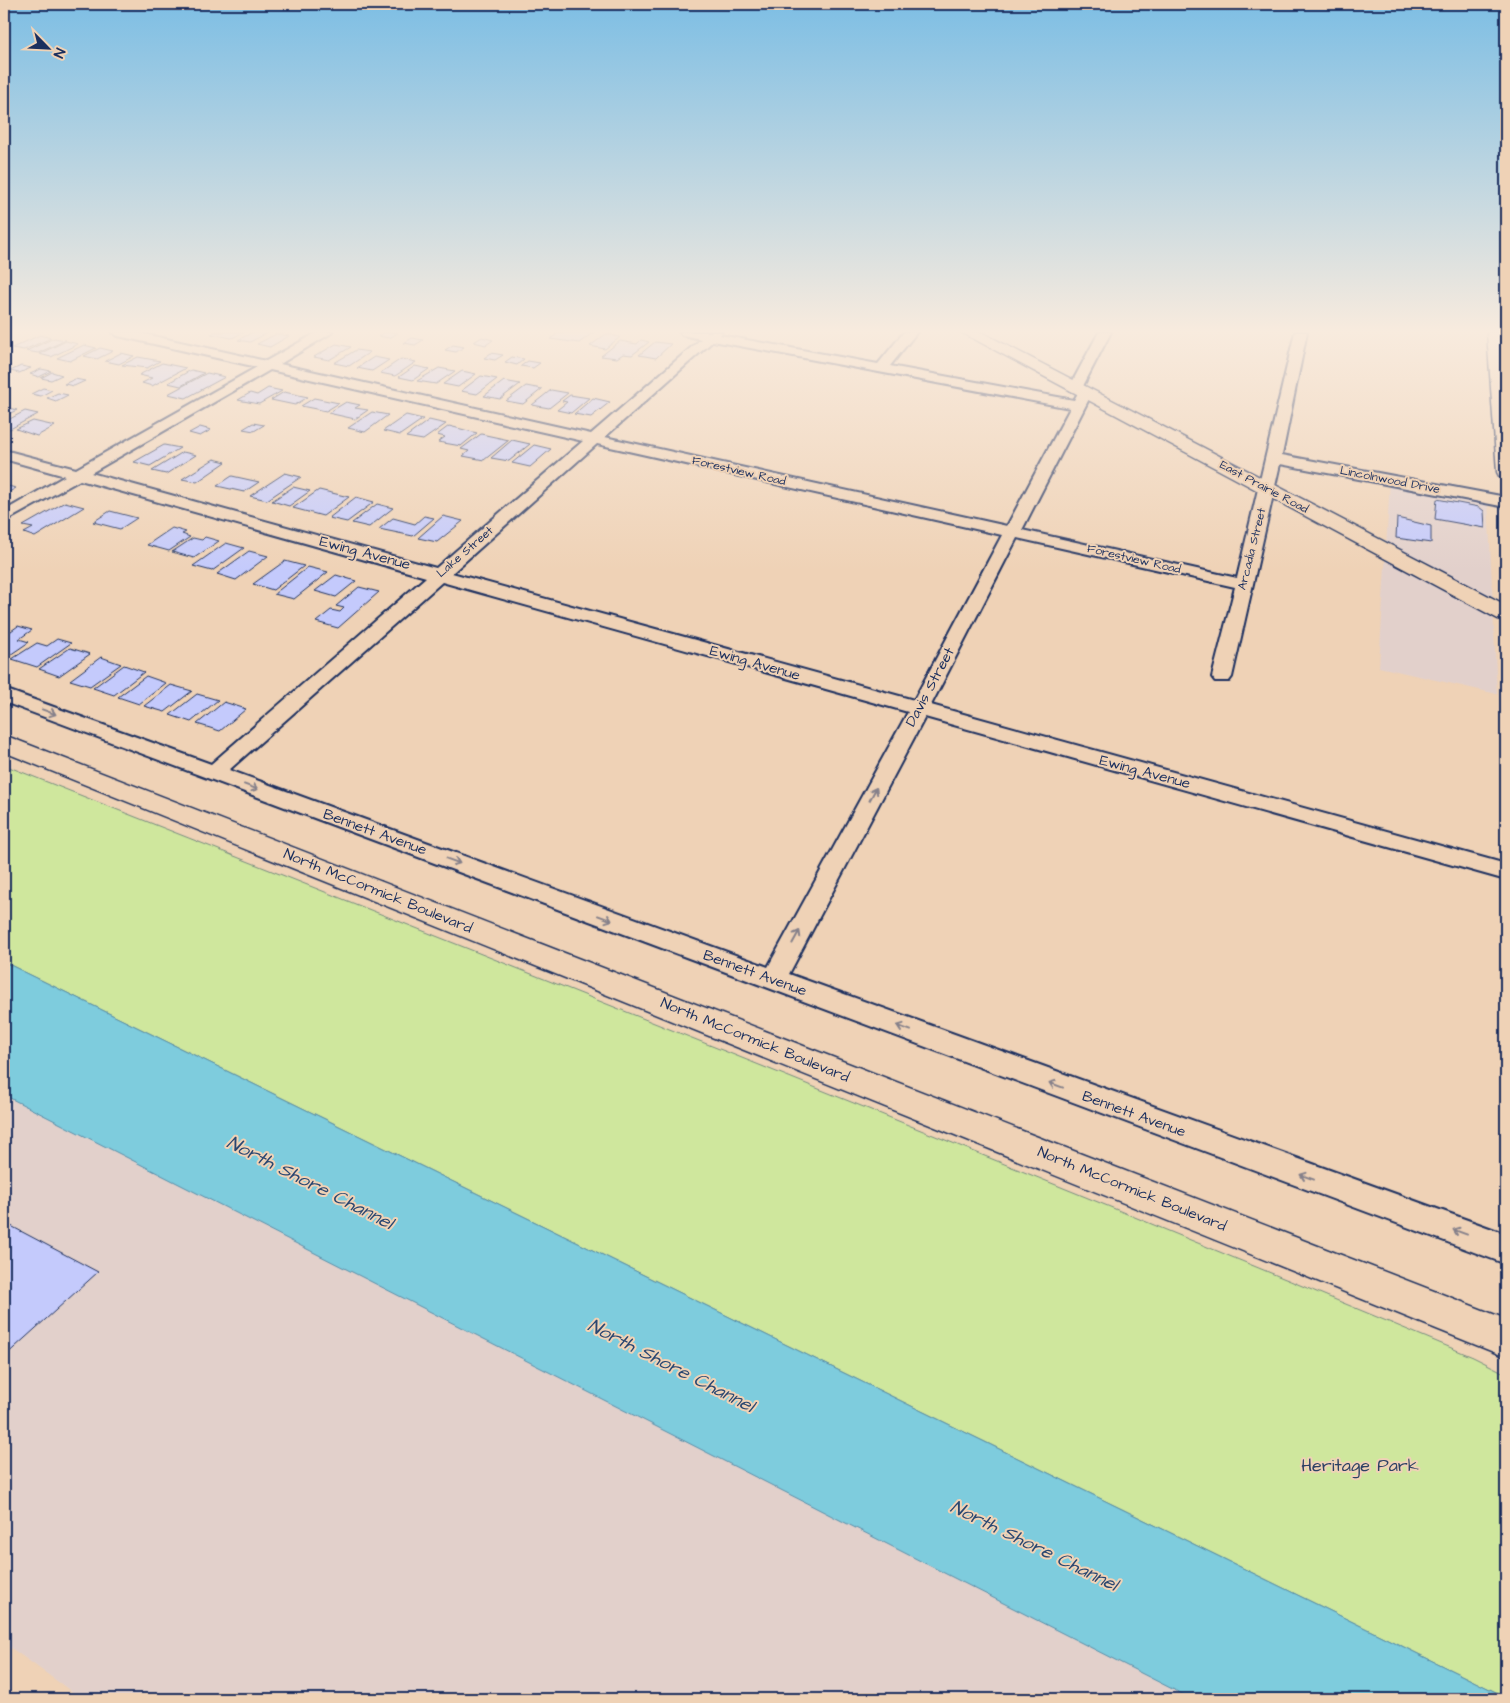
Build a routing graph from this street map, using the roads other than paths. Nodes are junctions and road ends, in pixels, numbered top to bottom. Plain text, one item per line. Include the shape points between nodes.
1 (188, 411) edge
2 (471, 411) edge
3 (625, 411) edge
4 (1072, 411) edge
5 (1113, 411) edge
6 (1283, 411) edge
7 (1504, 411) edge
8 (594, 439) junction
9 (4, 454) edge
10 (1273, 458) junction
11 (1506, 464) edge
12 (78, 474) junction
13 (1267, 488) junction
14 (1506, 502) edge
15 (4, 516) edge
16 (1012, 532) junction
17 (440, 574) junction
18 (1243, 584) junction
19 (1506, 614) edge
20 (1222, 677) dead end
21 (4, 695) edge
22 (919, 710) junction
23 (4, 743) edge
24 (213, 773) junction
25 (1506, 872) edge
26 (773, 980) junction
27 (1506, 1248) edge
28 (1506, 1338) edge

1 - 12 street
2 - 8 street, Forestview Road
3 - 8 street, Lake Street
4 - 16 street, Davis Street
5 - 13 street, East Prairie Road
6 - 10 street, Arcadia Street
7 - 11 street
8 - 16 street, Forestview Road
8 - 17 street, Lake Street
9 - 12 street, Ewing Avenue
10 - 13 street, Arcadia Street
10 - 14 street, Lincolnwood Drive
12 - 15 street
12 - 17 street, Ewing Avenue
13 - 18 street, Arcadia Street
13 - 19 street, East Prairie Road
16 - 18 street, Forestview Road
16 - 22 street, Davis Street
17 - 22 street, Ewing Avenue
17 - 24 street, Lake Street
18 - 20 street, Arcadia Street
21 -> 24 street, Bennett Avenue
22 - 25 street, Ewing Avenue
26 -> 22 street, Davis Street
23 - 28 street, North McCormick Boulevard
24 -> 26 street, Bennett Avenue
27 -> 26 street, Bennett Avenue

